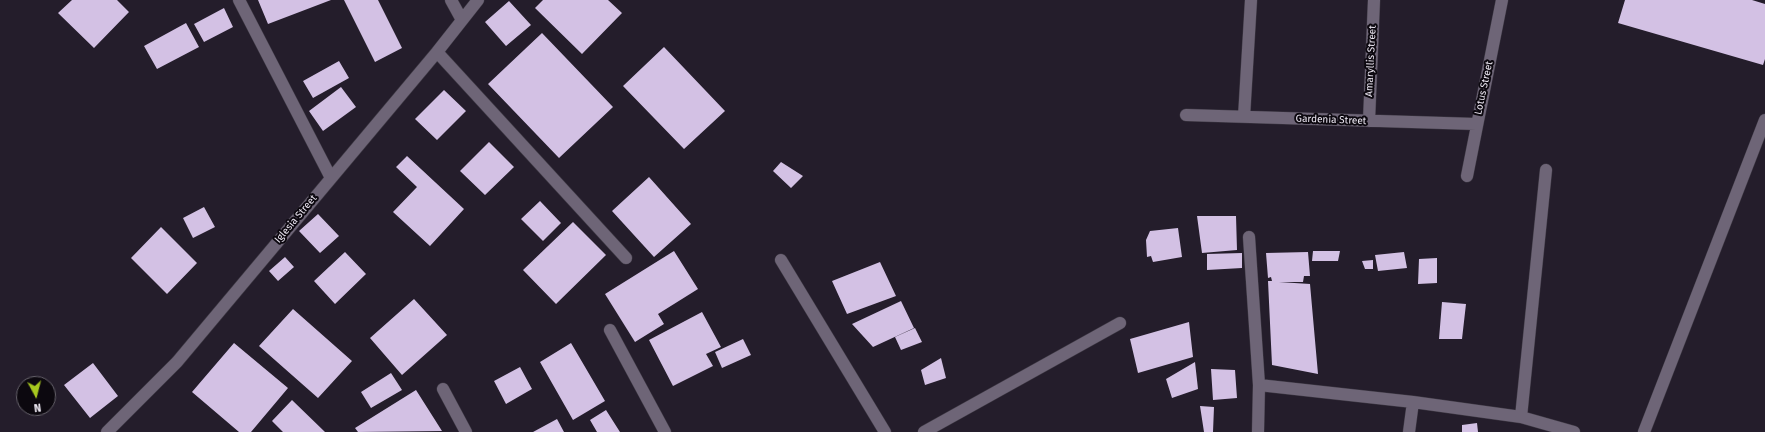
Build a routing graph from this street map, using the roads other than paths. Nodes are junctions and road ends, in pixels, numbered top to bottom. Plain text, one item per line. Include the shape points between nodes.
1 (239, 0) edge
2 (451, 0) edge
3 (478, 0) edge
4 (1251, 0) edge
5 (1374, 0) edge
6 (1502, 0) edge
7 (462, 20) junction
8 (437, 52) junction
9 (1186, 115) dead end
10 (1244, 117) junction
11 (1765, 120) edge
12 (1368, 121) junction
13 (1476, 124) junction
14 (1546, 170) dead end
15 (1467, 176) dead end
16 (331, 178) junction
17 (1249, 237) dead end
18 (626, 258) dead end
19 (781, 260) dead end
20 (1120, 323) dead end
21 (610, 330) dead end
22 (1259, 385) junction
23 (443, 389) dead end
24 (1413, 402) junction
25 (1521, 417) junction
26 (107, 432) edge
27 (466, 432) edge
28 (665, 432) edge
29 (885, 432) edge
30 (924, 432) edge
31 (1258, 432) edge
32 (1409, 432) edge
33 (1574, 432) edge
34 (1644, 432) edge

1 - 16 street
2 - 7 street
3 - 7 street, Iglesia Street
4 - 10 street
5 - 12 street, Amaryllis Street
6 - 13 street, Lotus Street
7 - 8 street, Iglesia Street
8 - 16 street, Iglesia Street
8 - 18 street
9 - 10 street, Gardenia Street
10 - 12 street, Gardenia Street
11 - 34 street
12 - 13 street, Gardenia Street
13 - 15 street, Lotus Street
14 - 25 street
16 - 26 street, Iglesia Street via 177,362
17 - 22 street
19 - 29 street
20 - 30 street
21 - 28 street
22 - 24 street
22 - 31 street
23 - 27 street
24 - 25 street
24 - 32 street
25 - 33 street

